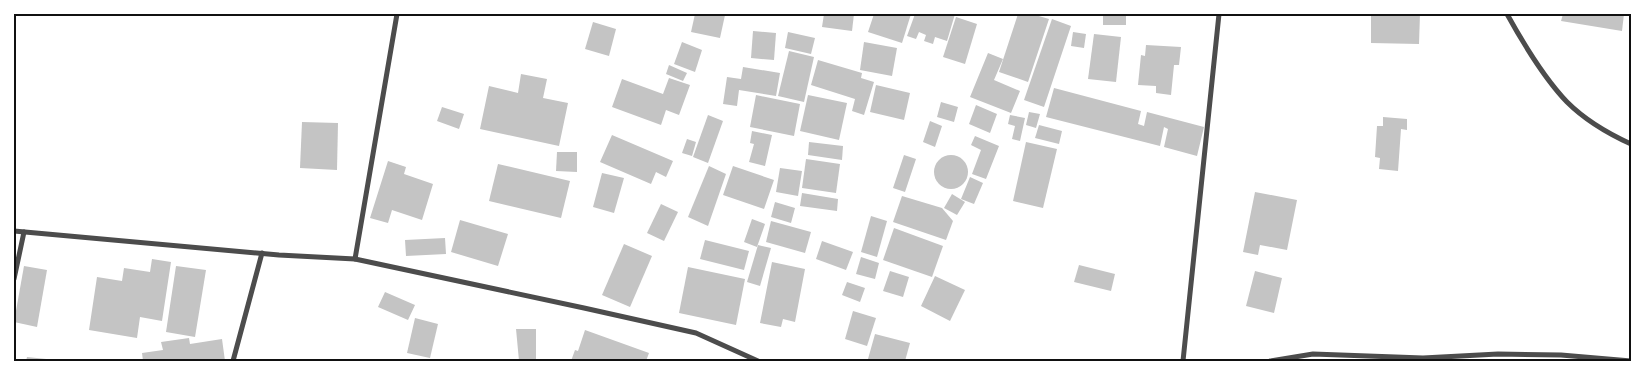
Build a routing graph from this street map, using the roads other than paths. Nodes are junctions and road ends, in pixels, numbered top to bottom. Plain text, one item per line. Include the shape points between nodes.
1 (397, 14) edge
2 (1219, 14) edge
3 (1506, 14) edge
4 (1631, 144) edge
5 (14, 231) edge
6 (24, 232) junction
7 (262, 253) junction
8 (355, 259) junction
9 (14, 279) edge
10 (233, 361) edge
11 (758, 361) edge
12 (1183, 361) edge
13 (1270, 361) edge
14 (1631, 361) edge

1 - 8 street
2 - 12 street
3 - 4 street via 1568,103 1591,122
5 - 6 street
6 - 7 street
6 - 9 street
7 - 8 street
7 - 10 street
8 - 11 street via 696,334
13 - 14 street via 1313,354 1423,358 1561,355

